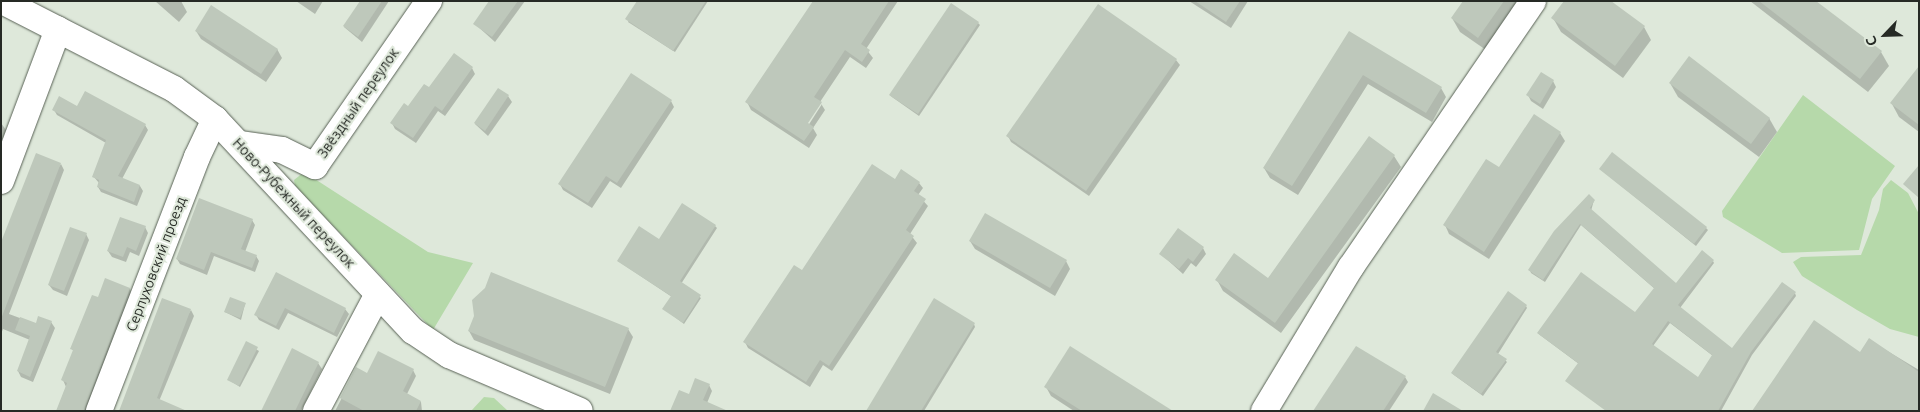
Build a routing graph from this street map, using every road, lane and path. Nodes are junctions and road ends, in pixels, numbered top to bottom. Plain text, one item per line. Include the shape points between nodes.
1 (2, 1) edge
2 (428, 1) edge
3 (1533, 1) edge
4 (58, 29) junction
5 (215, 120) junction
6 (241, 144) junction
7 (1, 181) edge
8 (378, 294) junction
9 (99, 411) edge
10 (316, 411) edge
11 (580, 411) edge
12 (1264, 411) edge

1 - 4 street, Ново-Рубежный переулок
2 - 6 street, Звёздный переулок via 315,166 282,150
3 - 12 street via 1351,267
4 - 5 street, Ново-Рубежный переулок via 174,89
4 - 7 street
5 - 6 street, Ново-Рубежный переулок
5 - 9 street, Серпуховский проезд via 197,158
6 - 8 street, Ново-Рубежный переулок
8 - 10 street
8 - 11 street, Ново-Рубежный переулок via 413,331 449,355

